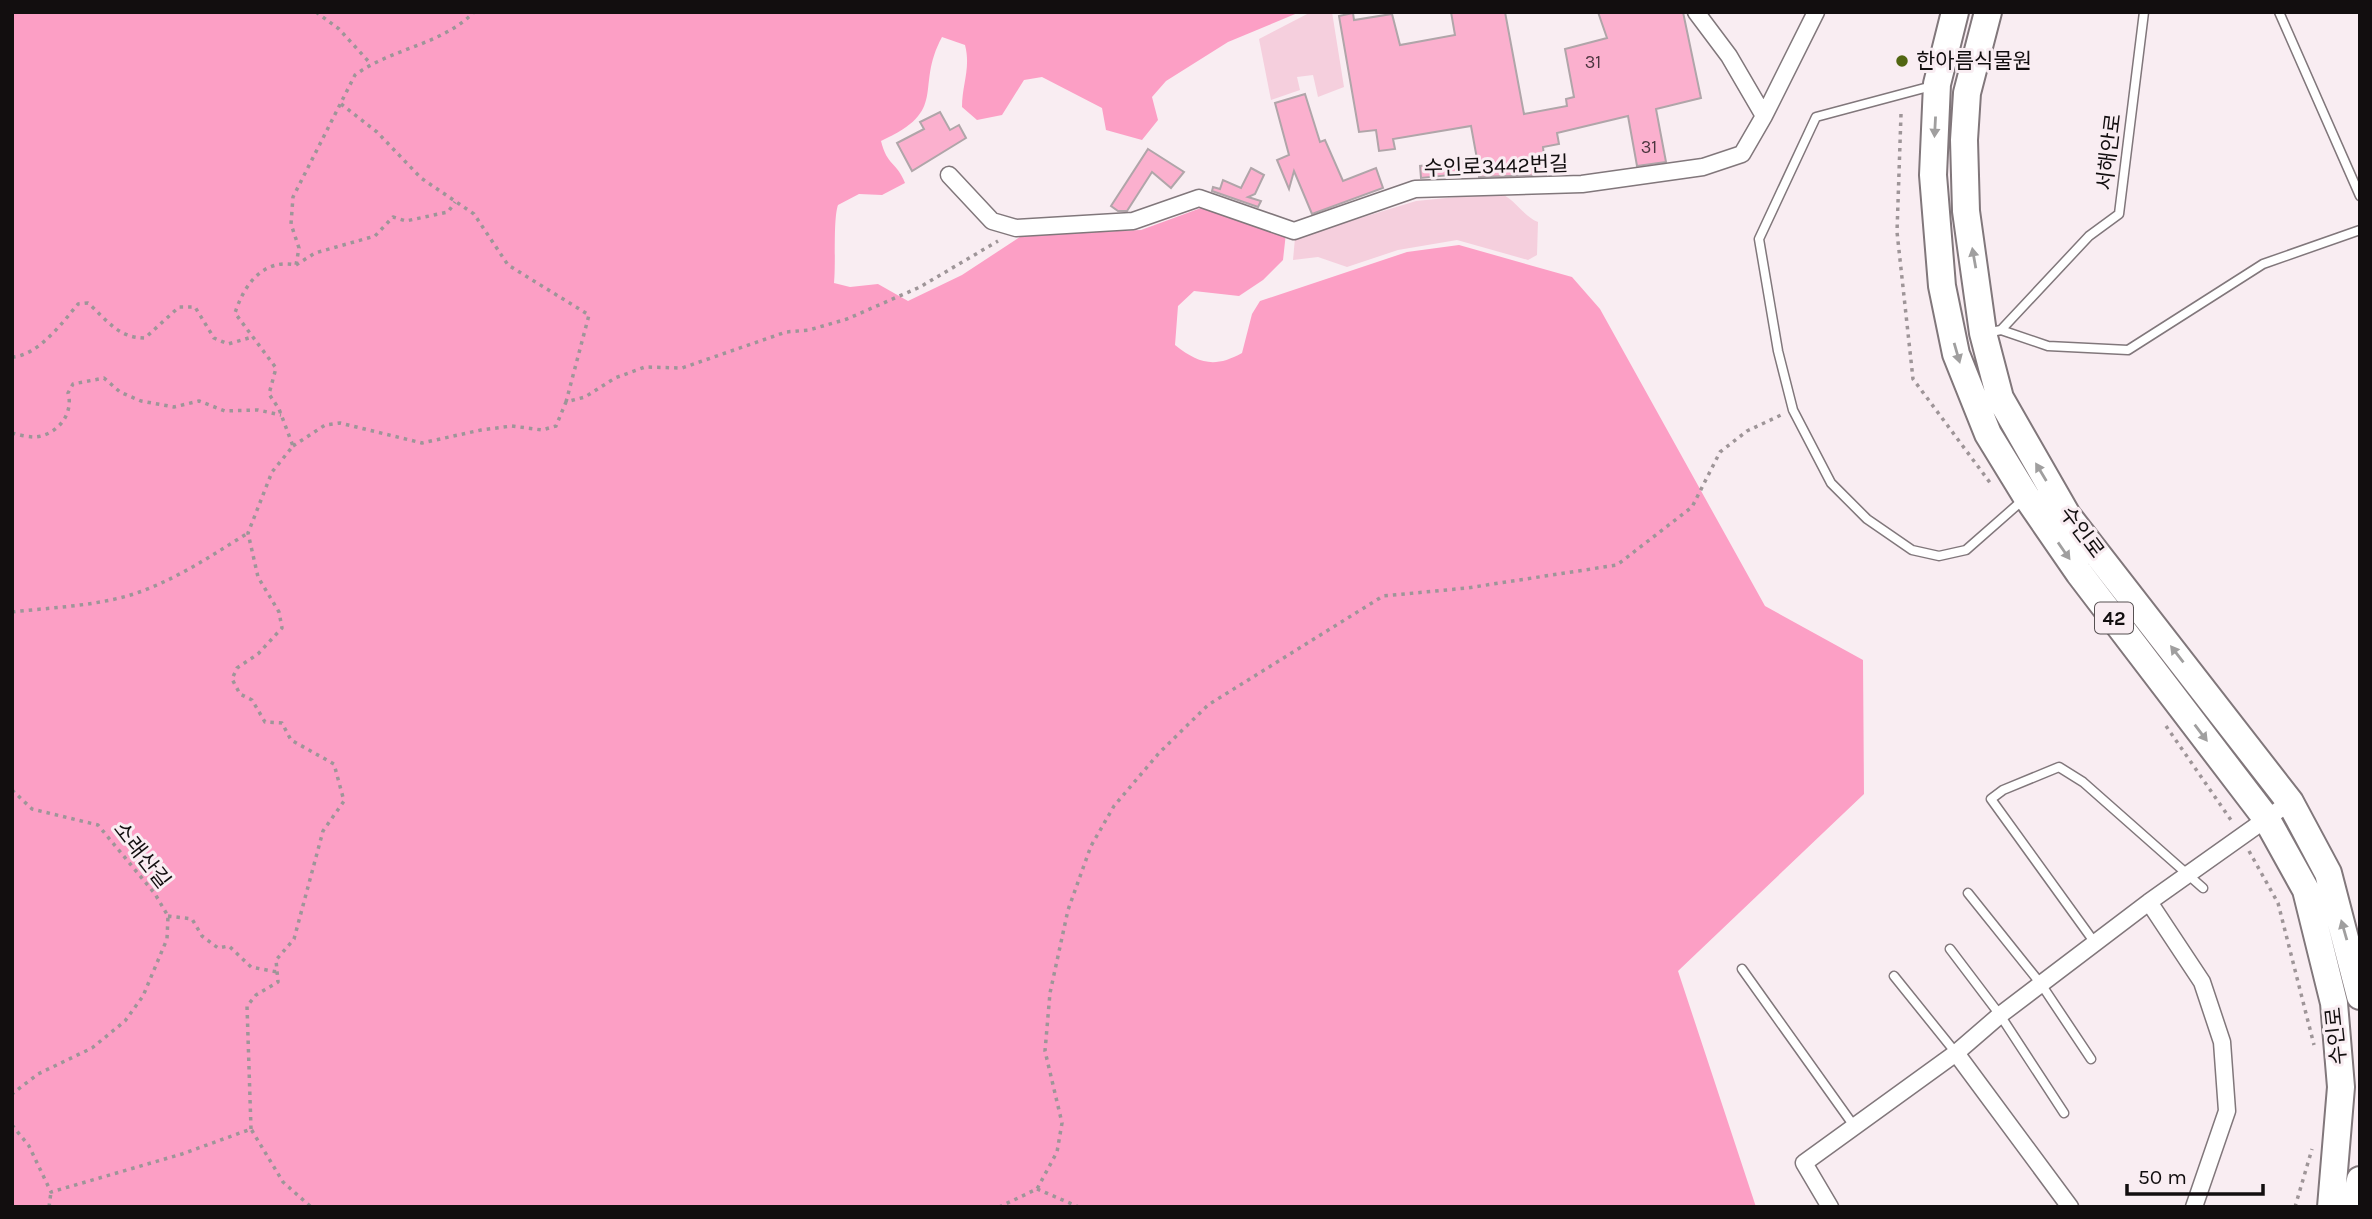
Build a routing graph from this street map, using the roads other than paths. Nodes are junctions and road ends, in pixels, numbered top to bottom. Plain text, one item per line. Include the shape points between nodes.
1 (1696, 12) edge
2 (1816, 12) edge
3 (1955, 12) edge
4 (1988, 12) edge
5 (2144, 12) edge
6 (2279, 12) edge
7 (1937, 84) junction
8 (1764, 116) junction
9 (949, 175) dead end
10 (2360, 196) edge
11 (2360, 230) edge
12 (1992, 332) junction
13 (2018, 504) junction
14 (2290, 802) junction
15 (2266, 818) junction
16 (2187, 875) junction
17 (2203, 888) dead end
18 (1968, 893) dead end
19 (2150, 902) junction
20 (2095, 943) junction
21 (1950, 949) dead end
22 (1742, 969) dead end
23 (1894, 976) dead end
24 (2041, 984) junction
25 (2360, 996) edge
26 (2000, 1015) junction
27 (1956, 1053) junction
28 (2091, 1059) dead end
29 (2064, 1113) dead end
30 (1854, 1126) junction
31 (2360, 1180) edge
32 (1830, 1207) edge
33 (2070, 1207) edge
34 (2194, 1207) edge
35 (2331, 1207) edge
36 (2354, 1207) edge

1 - 8 street via 1729,56
2 - 8 street, 수인로3442번길
3 - 7 main road, 수인로 / 42
12 -> 4 main road, 수인로 / 42 via 1966,211 1964,140 1973,63
5 - 12 lane, 서해안로 via 2119,214 2089,236
6 - 10 lane
7 -> 13 main road, 수인로 / 42 via 1933,175 1942,286 1956,354
7 - 13 lane via 1816,117 1759,239 1778,351 1793,410 1831,483 1867,519 1912,551 1939,556 1966,550
8 - 9 street, 수인로3442번길 via 1742,154 1703,167 1581,184 1415,189 1294,231 1199,198 1133,221 1016,228 992,221
11 - 12 lane via 2263,264 2128,350 2048,346
14 -> 12 main road, 수인로 / 42 via 2067,515 2000,398
13 -> 15 main road, 수인로 / 42 via 2079,573
14 - 15 street
25 -> 14 main road, 수인로 / 42 via 2328,873
15 - 16 street
15 - 35 main road, 수인로 / 42 via 2306,890 2334,1003 2341,1087
16 - 17 lane
16 - 19 street
16 - 20 lane via 2059,767 1997,794 1991,799
18 - 24 lane
19 - 20 street
19 - 34 street via 2202,982 2222,1042 2227,1111
20 - 24 street
21 - 26 lane
22 - 30 lane
23 - 27 lane
24 - 26 street
24 - 28 lane
26 - 27 street
26 - 29 lane
27 - 30 street
27 - 33 street
30 - 32 street via 1804,1163
31 - 36 main road

